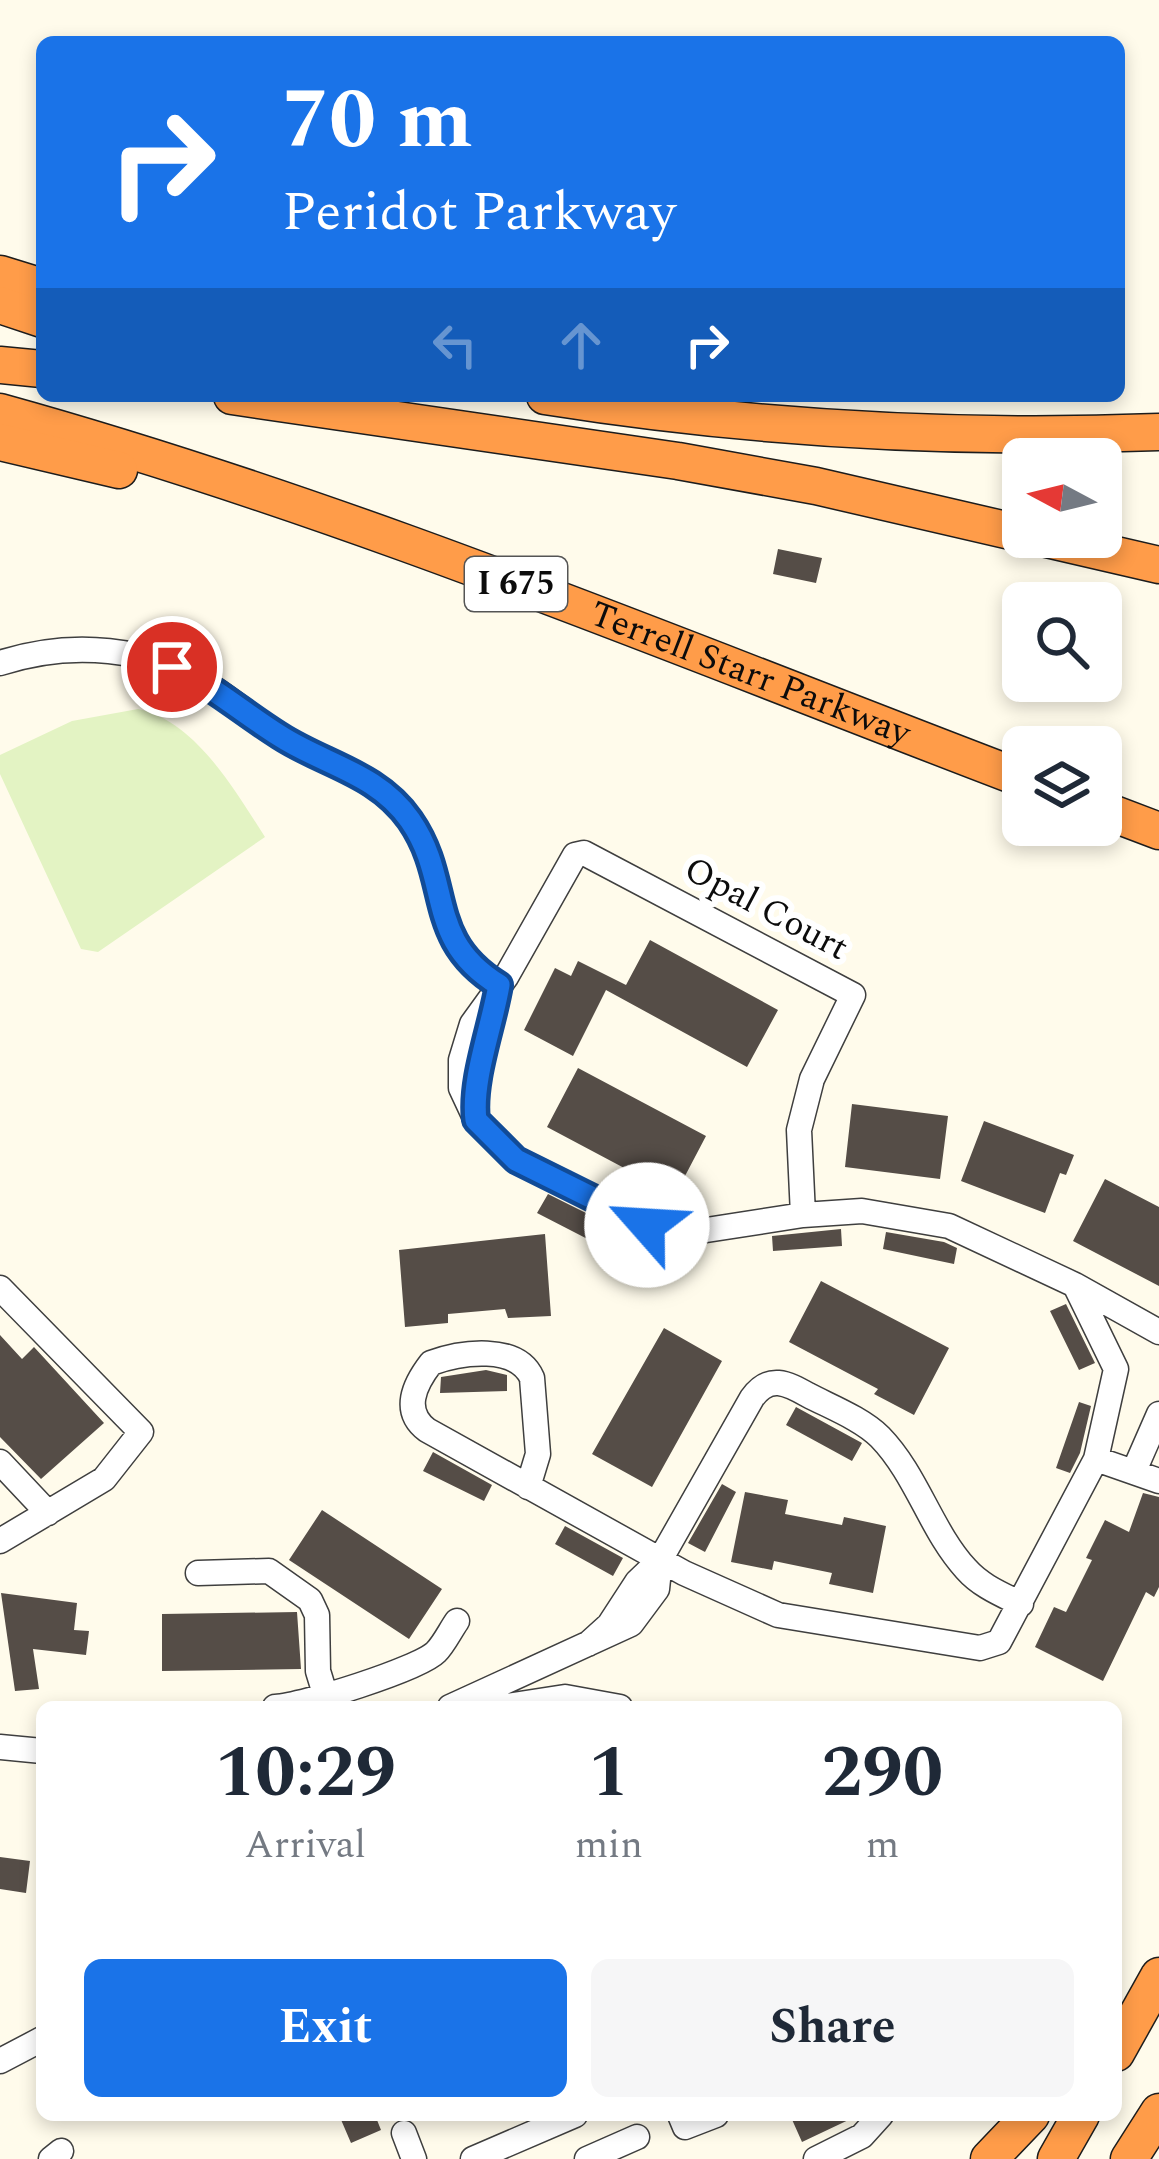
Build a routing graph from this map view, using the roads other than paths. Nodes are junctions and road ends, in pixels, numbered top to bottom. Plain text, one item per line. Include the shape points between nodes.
1 (0, 274) edge
2 (36, 285) edge
3 (0, 294) edge
4 (36, 301) edge
5 (0, 305) edge
6 (36, 317) edge
7 (0, 365) edge
8 (36, 369) edge
9 (275, 402) edge
10 (395, 402) edge
11 (599, 402) edge
12 (0, 412) edge
13 (1159, 432) edge
14 (0, 442) edge
15 (603, 448) junction
16 (370, 529) junction
17 (1002, 529) edge
18 (1122, 556) edge
19 (1159, 565) edge
20 (0, 663) edge
21 (1002, 770) edge
22 (1122, 817) edge
23 (1159, 831) edge
24 (499, 985) junction
25 (803, 1215) junction
26 (1075, 1285) junction
27 (0, 1288) edge
28 (1159, 1332) edge
29 (1159, 1414) edge
30 (1096, 1459) junction
31 (0, 1462) edge
32 (1134, 1471) junction
33 (1159, 1480) edge
34 (528, 1487) junction
35 (48, 1513) junction
36 (0, 1541) edge
37 (660, 1560) junction
38 (198, 1574) dead end
39 (1021, 1604) junction
40 (457, 1621) dead end
41 (328, 1701) edge
42 (334, 1701) edge
43 (470, 1701) edge
44 (539, 1701) edge
45 (587, 1701) edge
46 (0, 1747) edge
47 (36, 1750) edge
48 (1159, 1961) edge
49 (1159, 1976) edge
50 (1122, 2008) edge
51 (36, 2041) edge
52 (1122, 2042) edge
53 (4, 2050) edge
54 (1159, 2112) edge
55 (561, 2121) edge
56 (876, 2121) edge
57 (1025, 2121) edge
58 (1078, 2121) edge
59 (404, 2133) dead end
60 (637, 2137) dead end
61 (414, 2159) edge
62 (473, 2159) edge
63 (587, 2159) edge
64 (816, 2159) edge
65 (989, 2159) edge
66 (1056, 2159) edge
67 (1129, 2159) edge

1 - 2 highway
3 - 4 highway
5 - 6 highway
7 - 8 highway
9 - 15 highway
10 - 15 highway
11 - 13 highway via 806,425
12 - 16 highway, Terrell Starr Parkway / I 675
14 - 16 highway
15 - 17 highway
16 - 21 highway, Terrell Starr Parkway / I 675
18 - 19 highway
20 - 24 street via 88,649 159,662 205,682 299,748 364,777 412,824 448,934
22 - 23 highway
24 - 25 street, Opal Court via 472,1024 460,1088 476,1120 516,1160 647,1225 700,1231
24 - 25 street, Opal Court via 575,855 584,854 853,995 812,1079 799,1130
25 - 26 street via 862,1211 950,1226
26 - 28 street
26 - 30 street via 1116,1369
27 - 35 street via 141,1432 104,1479
29 - 32 street
30 - 32 street
30 - 39 street
31 - 35 street
32 - 33 street
34 - 34 street via 414,1419 412,1401 431,1363 497,1354 527,1367 538,1447
34 - 37 street
35 - 36 street
37 - 39 street via 778,1615 980,1648 999,1642
37 - 39 street via 752,1398 776,1382 874,1432 964,1568
37 - 43 street via 657,1589 637,1620
38 - 41 street via 269,1571 310,1600
40 - 42 street via 435,1654
44 - 45 street
46 - 47 street
48 - 50 highway
49 - 52 highway
51 - 53 street
54 - 67 highway
55 - 62 street
56 - 64 street
57 - 65 highway
58 - 66 highway
59 - 61 street
60 - 63 street

